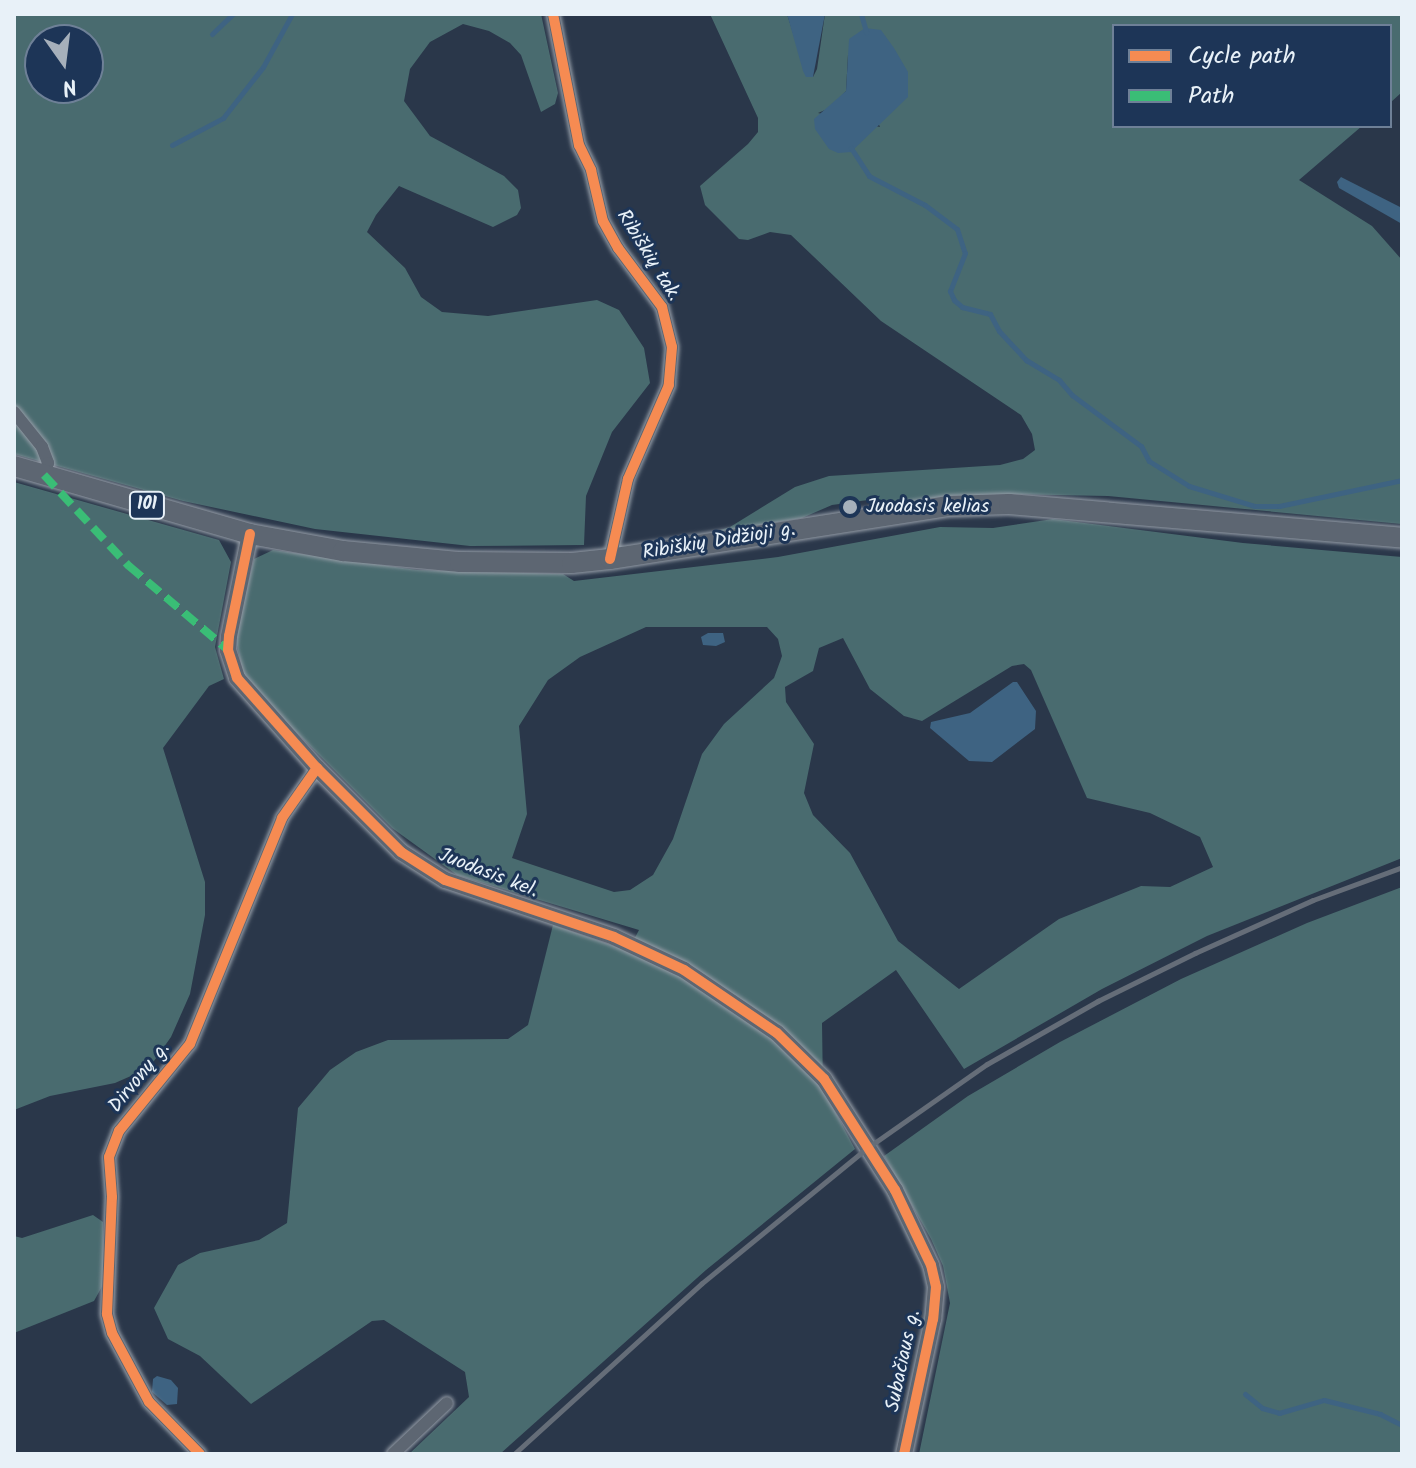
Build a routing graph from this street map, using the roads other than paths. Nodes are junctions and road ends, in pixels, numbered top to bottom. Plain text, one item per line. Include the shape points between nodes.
1 (553, 14) edge
2 (14, 412) edge
3 (14, 466) edge
4 (44, 475) junction
5 (250, 534) junction
6 (1402, 538) edge
7 (610, 559) junction
8 (317, 768) junction
9 (867, 1148) joint
10 (447, 1403) dead end
11 (200, 1454) edge
12 (393, 1454) edge
13 (904, 1454) edge

1 - 7 street, Ribiškių tak. via 579,145 600,211 618,248 662,307 672,347 669,385 628,479
2 - 4 street via 42,447 48,463
3 - 4 main road, 101
4 - 5 main road, Ribiškių Didžioji g. / 101
5 - 7 main road, Ribiškių Didžioji g. / 101 via 434,561
5 - 8 street, Juodasis kel. via 229,636 231,664 250,695
6 - 7 main road, Ribiškių Didžioji g. / 101 via 1009,504 949,506
8 - 9 street, Juodasis kel. via 419,866 476,892 649,951 733,1002 804,1056
8 - 11 street, Dirvonų g. via 282,818 190,1044 119,1131 109,1157 107,1314 112,1333 149,1402
9 - 13 street, Subačiaus g. via 926,1247 936,1287
10 - 12 street

